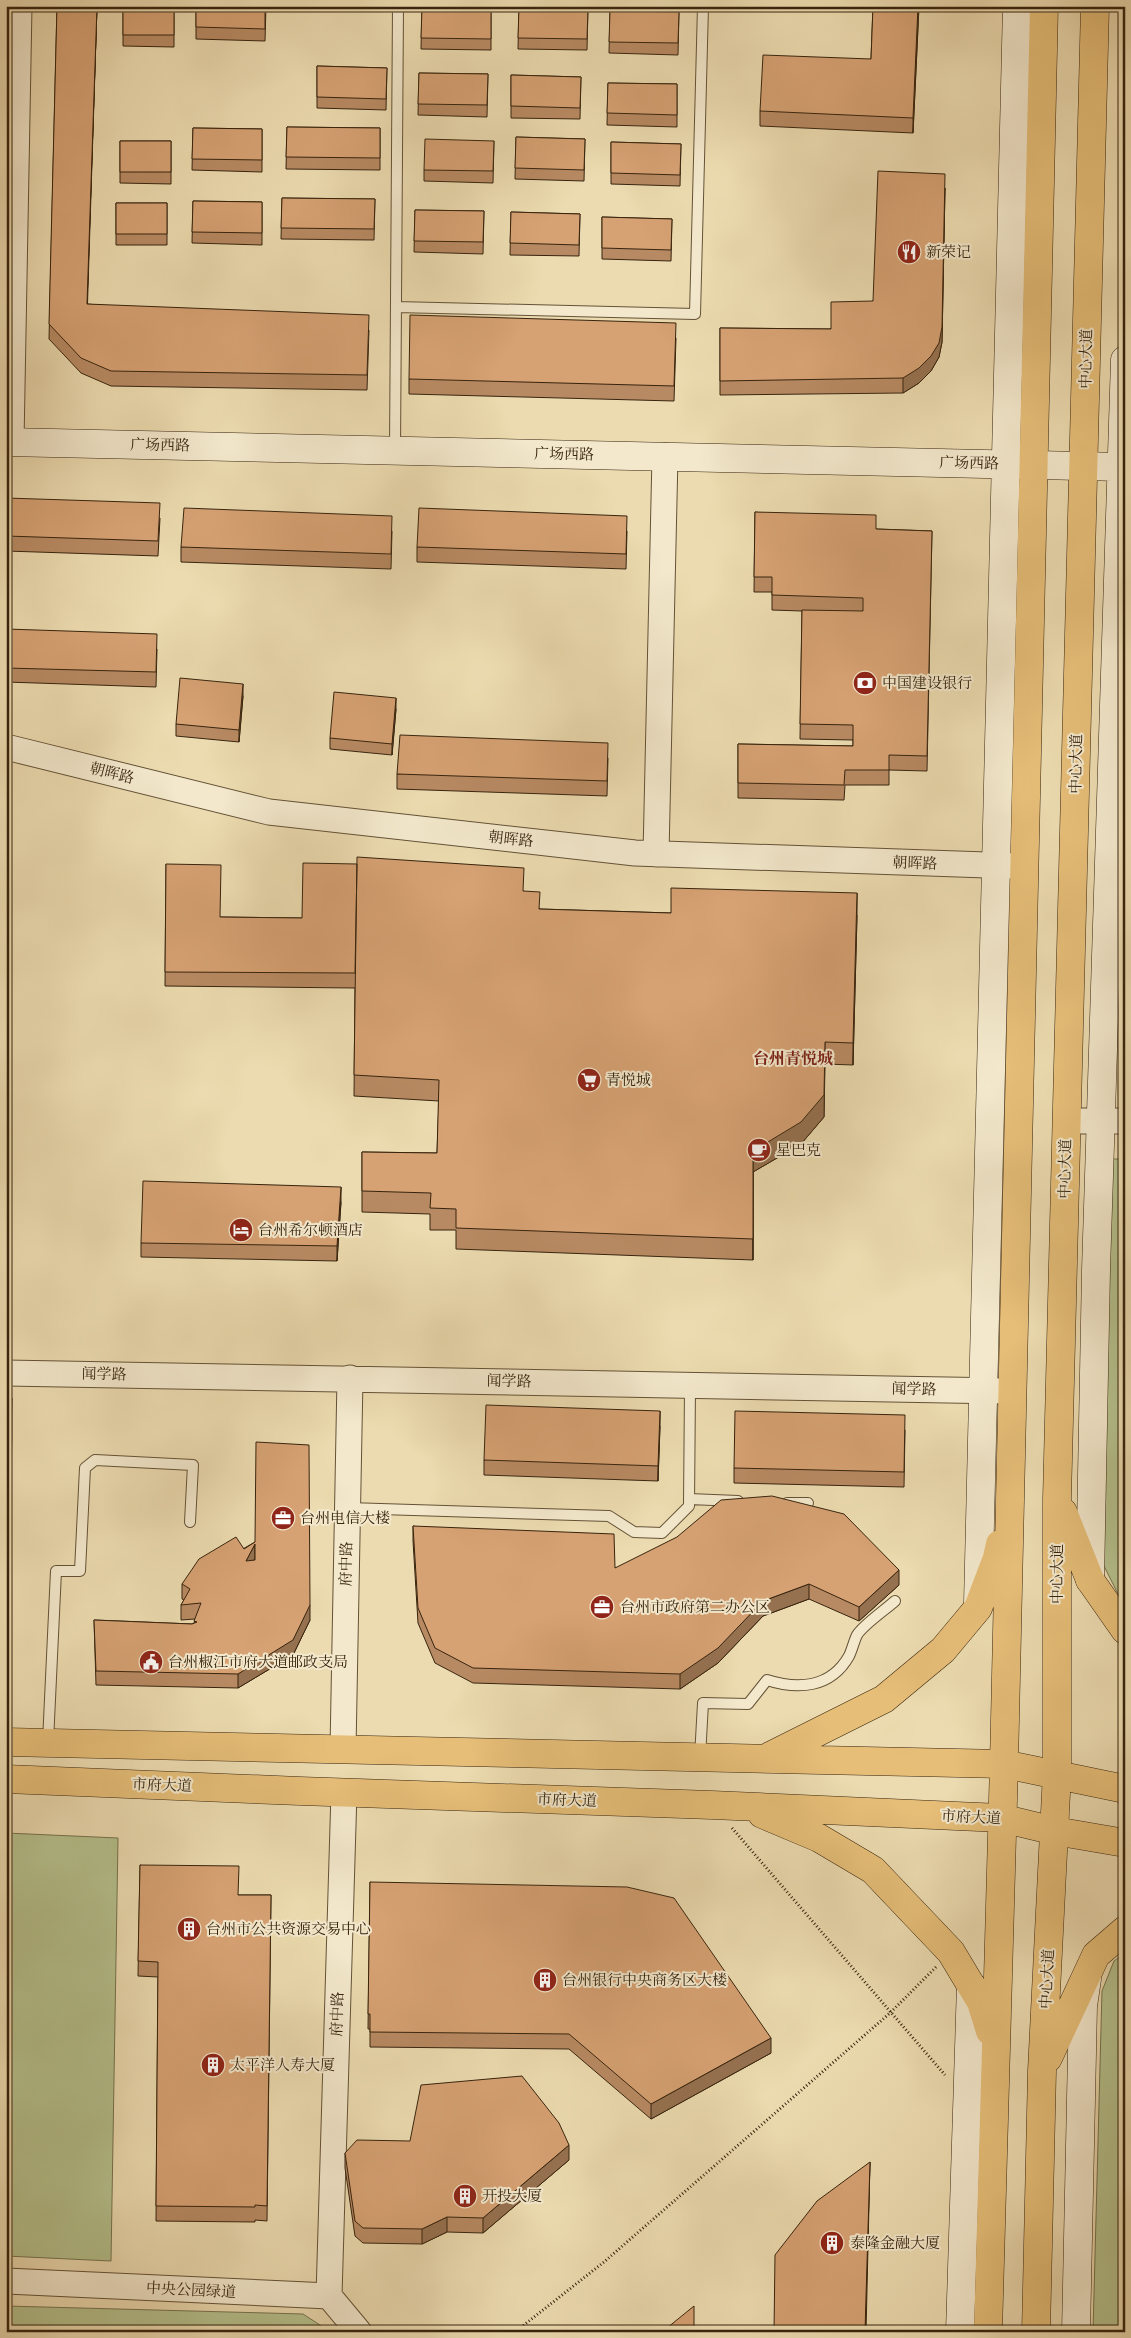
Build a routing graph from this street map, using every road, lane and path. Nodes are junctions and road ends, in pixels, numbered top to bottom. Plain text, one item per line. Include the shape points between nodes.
1 (19, 6) edge
2 (398, 6) edge
3 (703, 6) edge
4 (1017, 6) edge
5 (1044, 6) edge
6 (1095, 6) edge
7 (396, 307) junction
8 (1125, 360) edge
9 (8, 442) edge
10 (395, 450) junction
11 (665, 456) junction
12 (1005, 464) junction
13 (1032, 464) junction
14 (1083, 466) junction
15 (1124, 467) edge
16 (6, 747) edge
17 (656, 854) junction
18 (996, 866) junction
19 (1023, 866) junction
20 (1067, 1121) junction
21 (1113, 1121) edge
22 (6, 1373) edge
23 (350, 1378) junction
24 (690, 1385) junction
25 (983, 1390) junction
26 (1012, 1391) junction
27 (689, 1499) junction
28 (1057, 1499) junction
29 (748, 1501) edge
30 (778, 1502) edge
31 (1009, 1503) junction
32 (808, 1504) edge
33 (346, 1508) junction
34 (190, 1522) dead end
35 (1090, 1580) junction
36 (895, 1601) dead end
37 (978, 1608) junction
38 (1125, 1630) edge
39 (6, 1742) edge
40 (48, 1743) junction
41 (342, 1749) junction
42 (700, 1758) junction
43 (766, 1758) junction
44 (1004, 1764) junction
45 (1057, 1773) junction
46 (6, 1779) edge
47 (1125, 1789) edge
48 (344, 1792) junction
49 (712, 1805) junction
50 (746, 1807) junction
51 (1001, 1818) junction
52 (1055, 1831) junction
53 (1125, 1843) edge
54 (1125, 1930) edge
55 (951, 1952) junction
56 (1087, 1974) junction
57 (971, 1984) junction
58 (890, 2013) junction
59 (996, 2047) junction
60 (1042, 2071) junction
61 (968, 2100) junction
62 (6, 2281) edge
63 (329, 2296) junction
64 (359, 2332) edge
65 (515, 2332) edge
66 (960, 2332) edge
67 (988, 2332) edge
68 (1036, 2332) edge
69 (1076, 2332) edge

1 - 9 street
2 - 7 lane
3 - 7 lane via 695,314
4 - 12 main road
5 - 13 main road
6 - 14 main road, 中心大道
7 - 10 lane
8 - 15 main road
9 - 10 main road, 广场西路
10 - 11 main road, 广场西路
11 - 12 main road, 广场西路
11 - 17 street
12 - 13 main road, 广场西路
12 - 18 main road
13 - 14 main road, 广场西路
13 - 19 main road
14 - 15 main road, 广场西路
14 - 20 main road, 中心大道
15 - 21 main road
16 - 17 street, 朝晖路 via 269,812
17 - 18 street, 朝晖路
18 - 19 street, 朝晖路
18 - 25 main road
19 - 26 main road
20 - 21 street
20 - 28 main road, 中心大道
21 - 35 main road
22 - 23 street, 闻学路
23 - 24 street, 闻学路
23 - 33 street, 府中路
24 - 25 street, 闻学路
24 - 27 lane
25 - 26 street, 闻学路
25 - 37 main road
26 - 31 main road
27 - 29 lane
27 - 33 lane via 689,1506 662,1533 634,1532 609,1516
28 - 35 main road
28 - 45 main road, 中心大道
30 - 32 lane
31 - 37 main road via 997,1558
31 - 44 main road
33 - 41 street, 府中路
34 - 40 lane via 194,1464 95,1460 85,1468 80,1571 56,1571
35 - 38 main road
36 - 42 lane via 857,1634 848,1658 826,1679 805,1686 787,1686 767,1680 748,1704 703,1703
37 - 43 main road via 943,1650 884,1699
39 - 40 main road
40 - 41 main road
41 - 42 main road
42 - 43 main road
43 - 44 main road
44 - 45 main road
44 - 51 main road
45 - 47 main road
45 - 52 main road, 中心大道
46 - 48 main road, 市府大道
48 - 49 main road, 市府大道
48 - 63 street, 府中路
49 - 50 main road, 市府大道
49 - 58 path
50 - 51 main road, 市府大道
50 - 55 main road via 819,1838 873,1870
51 - 52 main road, 市府大道
51 - 59 main road
52 - 53 main road, 市府大道
52 - 60 main road, 中心大道
54 - 56 main road via 1096,1955
55 - 57 main road
55 - 58 path
56 - 60 main road
56 - 69 main road via 1083,2006
57 - 59 main road via 981,2002
57 - 61 main road
58 - 61 path
58 - 65 path via 604,2262
59 - 67 main road
60 - 68 main road, 中心大道
61 - 66 main road
62 - 63 street, 中央公园绿道
63 - 64 street

